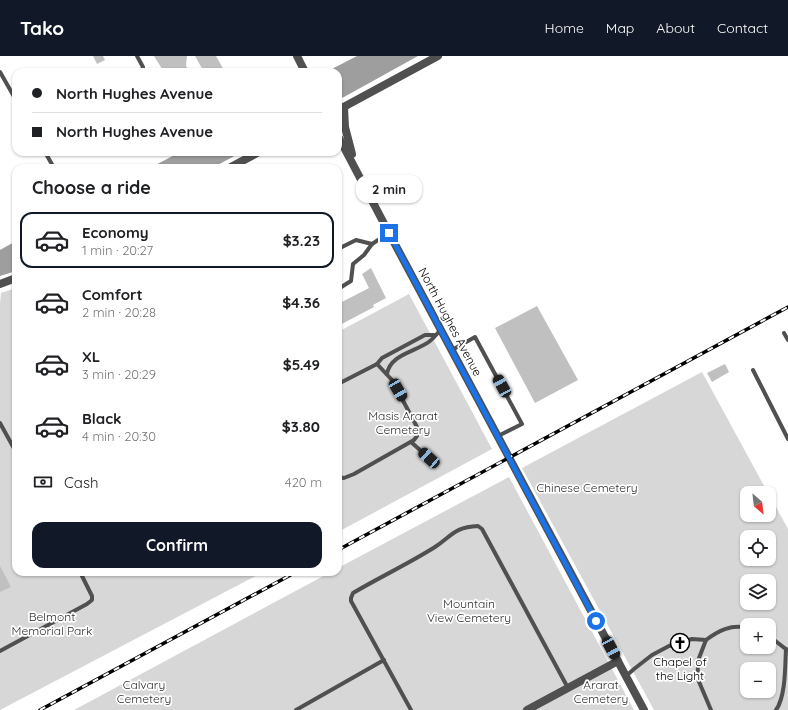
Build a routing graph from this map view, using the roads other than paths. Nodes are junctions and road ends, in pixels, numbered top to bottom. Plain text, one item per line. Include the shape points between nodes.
1 (137, 56) edge
2 (297, 56) edge
3 (438, 56) edge
4 (143, 68) edge
5 (303, 68) edge
6 (0, 72) edge
7 (12, 93) edge
8 (342, 108) edge
9 (342, 114) edge
10 (342, 143) edge
11 (252, 156) edge
12 (236, 164) edge
13 (361, 179) junction
14 (389, 233) junction
15 (372, 244) junction
16 (342, 248) edge
17 (12, 279) edge
18 (2, 283) edge
19 (342, 286) edge
20 (438, 332) junction
21 (784, 333) dead end
22 (788, 340) edge
23 (451, 350) junction
24 (377, 364) junction
25 (753, 370) dead end
26 (388, 374) junction
27 (342, 382) edge
28 (0, 423) edge
29 (498, 436) junction
30 (788, 439) edge
31 (411, 442) junction
32 (12, 445) edge
33 (429, 458) dead end
34 (342, 478) edge
35 (82, 576) edge
36 (740, 626) edge
37 (706, 640) junction
38 (776, 641) edge
39 (787, 650) edge
40 (0, 651) edge
41 (384, 660) junction
42 (618, 661) junction
43 (626, 676) junction
44 (568, 688) junction
45 (409, 709) edge
46 (296, 710) edge
47 (527, 710) edge
48 (644, 710) edge
49 (711, 710) edge
50 (776, 710) edge

1 - 4 lane
2 - 5 street
3 - 8 street
6 - 7 lane
9 - 13 street via 348,142
10 - 13 street, North Hughes Avenue
11 - 12 street
13 - 14 street, North Hughes Avenue
14 - 15 lane
14 - 20 street, North Hughes Avenue
15 - 16 lane via 356,240
15 - 19 lane via 353,264 351,281
17 - 18 street
20 - 23 street, North Hughes Avenue
20 - 24 lane via 425,335 382,358
20 - 26 lane via 429,342 395,360 388,369
21 - 22 lane
23 - 29 street, North Hughes Avenue
23 - 29 lane via 475,337 522,424
24 - 26 lane
24 - 27 lane
25 - 30 lane
26 - 31 lane via 417,427 416,436
28 - 32 lane
29 - 42 street, North Hughes Avenue
31 - 33 lane
31 - 34 lane via 354,474
35 - 40 lane via 92,600
36 - 37 lane via 717,632
37 - 43 lane via 692,638 669,646 652,655
37 - 49 lane via 699,658 697,677
38 - 39 lane
39 - 50 lane via 785,678
41 - 44 lane via 351,601 351,595 436,546 452,532 468,526 478,526 482,529
41 - 45 lane
41 - 46 lane
42 - 43 street, North Hughes Avenue
42 - 44 street
43 - 48 street, North Hughes Avenue
44 - 47 street

